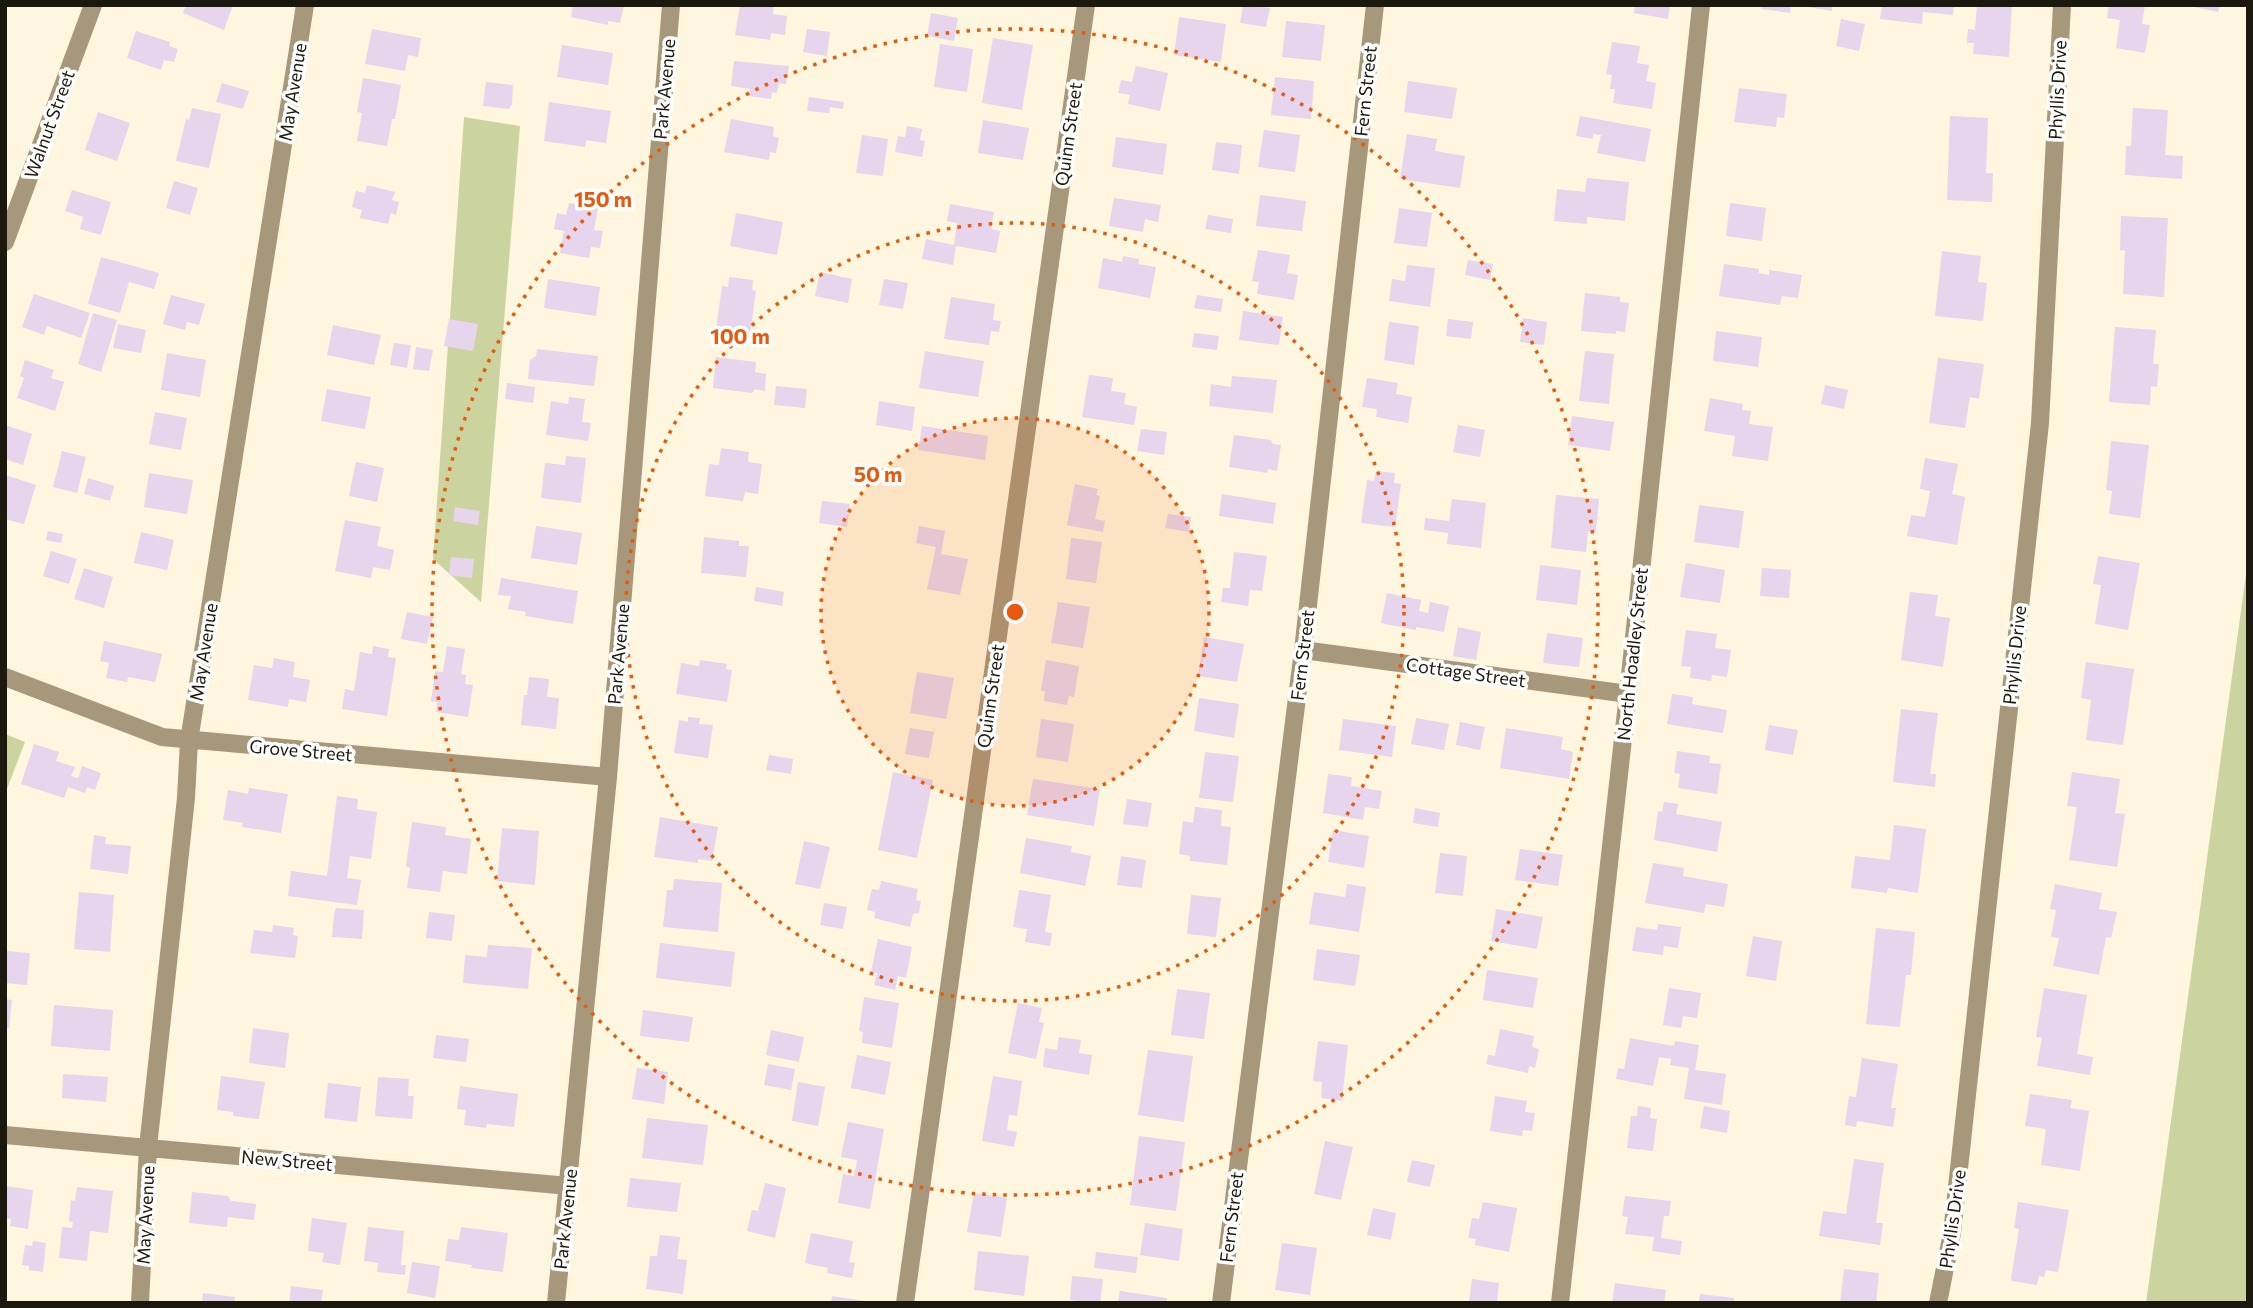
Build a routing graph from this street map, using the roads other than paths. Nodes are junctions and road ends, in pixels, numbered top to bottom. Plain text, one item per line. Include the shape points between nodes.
1 (93, 5) edge
2 (305, 5) edge
3 (670, 5) edge
4 (1086, 5) edge
5 (1375, 5) edge
6 (1702, 5) edge
7 (2062, 5) edge
8 (5, 242) edge
9 (1303, 650) junction
10 (5, 677) edge
11 (1628, 694) junction
12 (189, 741) junction
13 (608, 777) junction
14 (5, 1135) edge
15 (148, 1147) junction
16 (569, 1186) junction
17 (140, 1303) edge
18 (556, 1303) edge
19 (905, 1303) edge
20 (1220, 1303) edge
21 (1560, 1303) edge
22 (1938, 1303) edge

1 - 8 street, Walnut Street
2 - 12 street, May Avenue
3 - 13 street, Park Avenue
4 - 19 street, Quinn Street
5 - 9 street, Fern Street
6 - 11 street, North Hoadley Street
7 - 22 street, Phyllis Drive via 2040,423 1952,1233
9 - 11 street, Cottage Street
9 - 20 street, Fern Street
10 - 12 street, Grove Street via 132,727
11 - 21 street, North Hoadley Street
12 - 13 street, Grove Street
12 - 15 street, May Avenue
13 - 16 street, Park Avenue
14 - 15 street, New Street
15 - 16 street, New Street
15 - 17 street, May Avenue
16 - 18 street, Park Avenue

